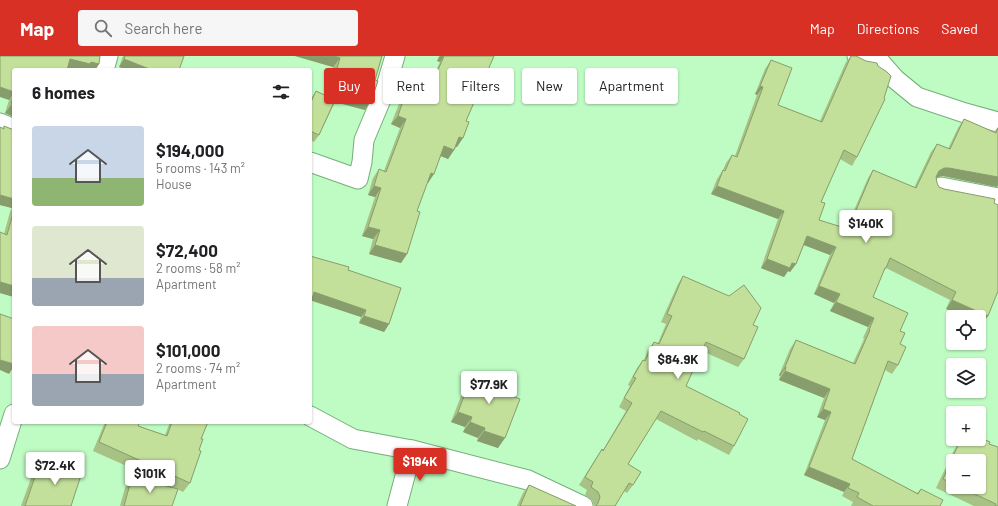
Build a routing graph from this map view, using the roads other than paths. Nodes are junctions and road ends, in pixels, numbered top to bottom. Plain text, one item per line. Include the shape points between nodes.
1 (108, 56) edge
2 (395, 56) edge
3 (856, 56) edge
4 (105, 68) edge
5 (998, 122) edge
6 (0, 123) edge
7 (12, 128) edge
8 (312, 163) edge
9 (941, 187) edge
10 (998, 198) edge
11 (312, 417) edge
12 (12, 420) edge
13 (412, 450) junction
14 (0, 459) edge
15 (397, 506) edge
16 (583, 506) edge

1 - 4 street
2 - 8 street via 385,90 364,140 358,179
3 - 5 street via 881,63 895,79 917,97
6 - 7 street
9 - 10 street
11 - 13 street via 353,439
12 - 14 street
13 - 15 street
13 - 16 street via 528,480

